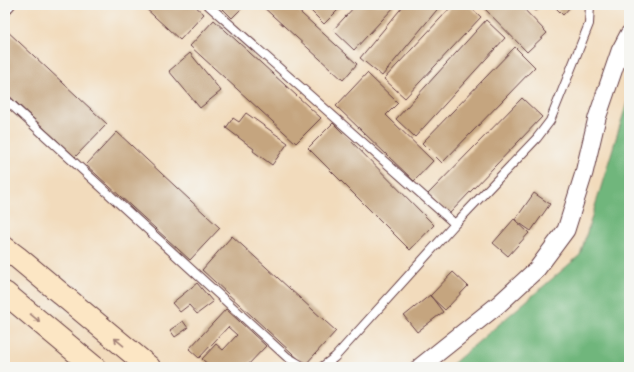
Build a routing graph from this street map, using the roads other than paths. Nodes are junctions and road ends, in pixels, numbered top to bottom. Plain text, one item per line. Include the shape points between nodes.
1 (11, 5) edge
2 (208, 5) edge
3 (590, 5) edge
4 (5, 12) edge
5 (629, 34) edge
6 (5, 98) edge
7 (456, 224) junction
8 (5, 248) edge
9 (5, 293) edge
10 (94, 367) edge
11 (149, 367) edge
12 (304, 367) edge
13 (322, 367) edge
14 (420, 367) edge

1 - 4 lane
2 - 7 lane
3 - 7 lane via 589,24 550,121
5 - 14 street via 620,50 597,118 584,173 566,230 537,269 499,304
6 - 12 lane via 287,357
7 - 13 lane via 335,357
11 -> 8 street
9 -> 10 street

